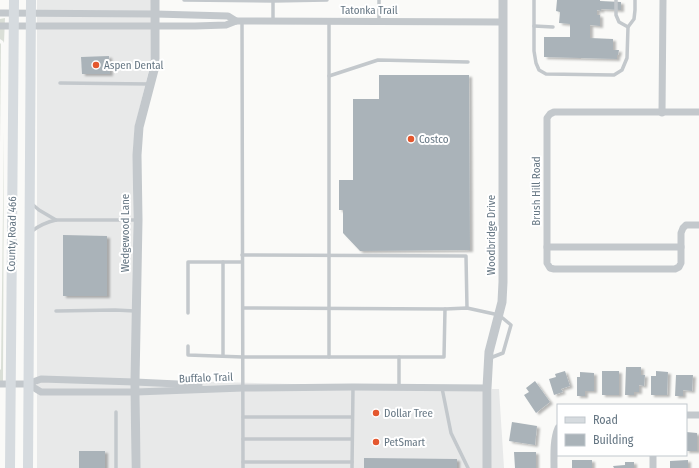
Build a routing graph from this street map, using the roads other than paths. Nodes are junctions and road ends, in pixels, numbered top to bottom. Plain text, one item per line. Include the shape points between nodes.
1 (14, 0) edge
2 (31, 0) edge
3 (155, 0) edge
4 (184, 0) edge
5 (273, 0) edge
6 (327, 0) edge
7 (379, 0) edge
8 (503, 0) edge
9 (534, 0) edge
10 (616, 0) edge
11 (635, 0) edge
12 (663, 0) edge
13 (0, 13) edge
14 (14, 13) junction
15 (31, 13) junction
16 (155, 14) junction
17 (239, 21) junction
18 (273, 21) junction
19 (329, 21) junction
20 (379, 22) junction
21 (503, 22) junction
22 (0, 26) edge
23 (14, 26) junction
24 (31, 26) junction
25 (155, 26) junction
26 (534, 26) junction
27 (553, 27) dead end
28 (628, 27) junction
29 (468, 62) dead end
30 (329, 76) junction
31 (60, 83) dead end
32 (150, 84) junction
33 (699, 112) edge
34 (662, 113) junction
35 (30, 201) junction
36 (56, 220) junction
37 (138, 220) junction
38 (699, 225) edge
39 (29, 233) junction
40 (547, 247) junction
41 (681, 248) junction
42 (242, 255) junction
43 (328, 255) junction
44 (223, 262) junction
45 (242, 262) junction
46 (243, 308) junction
47 (467, 308) junction
48 (329, 309) junction
49 (445, 309) junction
50 (56, 310) dead end
51 (137, 311) junction
52 (188, 313) dead end
53 (499, 315) junction
54 (188, 346) dead end
55 (223, 356) junction
56 (243, 357) junction
57 (328, 357) junction
58 (399, 357) junction
59 (489, 358) junction
60 (135, 382) junction
61 (5, 384) edge
62 (28, 384) junction
63 (353, 387) junction
64 (398, 387) junction
65 (243, 388) junction
66 (442, 388) junction
67 (487, 388) junction
68 (136, 392) junction
69 (116, 412) dead end
70 (687, 415) edge
71 (699, 415) edge
72 (243, 417) junction
73 (352, 417) junction
74 (557, 430) edge
75 (352, 439) junction
76 (243, 440) junction
77 (653, 456) edge
78 (243, 462) junction
79 (352, 462) junction
80 (10, 468) edge
81 (28, 468) edge
82 (116, 468) edge
83 (136, 468) edge
84 (243, 468) edge
85 (352, 468) edge
86 (468, 468) edge
87 (487, 468) edge
88 (554, 468) edge
89 (653, 468) edge

1 - 14 main road, County Road 466
2 - 15 main road, County Road 466
3 - 16 street, Wedgewood Lane
4 - 5 lane
5 - 6 lane
5 - 18 lane
7 - 20 lane
8 - 21 street, Woodbridge Drive
9 - 26 lane
10 - 28 lane via 616,15 619,22
11 - 28 lane via 634,19
12 - 34 street
13 - 14 street
14 - 15 street
14 - 23 main road, County Road 466
15 - 16 street
15 - 24 main road, County Road 466
16 - 17 street via 228,16
16 - 25 street, Wedgewood Lane
17 - 18 street, Tatonka Trail
17 - 25 street via 226,25
17 - 42 lane
18 - 19 street, Tatonka Trail
19 - 20 street, Tatonka Trail
19 - 30 lane
20 - 21 street, Tatonka Trail
21 - 53 street, Woodbridge Drive via 503,282
22 - 23 street
23 - 24 street
23 - 61 main road, County Road 466
24 - 25 street
24 - 35 main road, County Road 466
25 - 32 street, Wedgewood Lane via 155,66
26 - 27 lane
26 - 28 lane via 534,51 539,70 546,74 614,75 622,70 627,58
29 - 30 lane via 378,60
30 - 43 lane
31 - 32 lane
32 - 37 street, Wedgewood Lane via 139,127
33 - 34 street, Brush Hill Road
34 - 40 street, Brush Hill Road via 554,112 548,116
35 - 36 lane
35 - 39 main road, County Road 466
36 - 37 lane
36 - 39 lane
37 - 51 street, Wedgewood Lane
38 - 41 street via 688,225 683,228
39 - 62 main road, County Road 466
40 - 41 street
40 - 41 street, Brush Hill Road via 547,264 554,270 675,269 681,265
42 - 43 lane
42 - 45 lane
43 - 47 lane via 466,256
43 - 48 lane
44 - 45 lane
44 - 52 lane via 188,262
44 - 55 lane
45 - 46 lane
46 - 48 lane
46 - 56 lane
47 - 49 lane
47 - 53 lane
48 - 49 lane
48 - 57 lane
49 - 58 lane via 444,357
50 - 51 lane
51 - 60 street, Wedgewood Lane
53 - 59 street, Woodbridge Drive
53 - 59 lane via 511,325 503,352
54 - 55 lane via 188,355
55 - 56 lane
56 - 57 lane
56 - 65 lane
57 - 58 lane
58 - 64 lane
59 - 67 street, Woodbridge Drive
60 - 62 street, Buffalo Trail via 41,379
60 - 65 street, Buffalo Trail
60 - 68 street, Wedgewood Lane
61 - 62 street
61 - 80 main road, County Road 466
62 - 68 street, Buffalo Trail via 42,392
62 - 81 main road, County Road 466
63 - 64 street
63 - 65 street
63 - 73 lane
64 - 66 street
65 - 68 street, Buffalo Trail
65 - 72 lane
66 - 67 street
66 - 86 lane via 451,433
67 - 87 street, Woodbridge Drive
68 - 83 street, Wedgewood Lane
69 - 82 lane
70 - 71 street
72 - 73 lane
72 - 76 lane
73 - 75 lane
74 - 88 street
75 - 76 lane
75 - 79 lane
76 - 78 lane
77 - 89 street
78 - 79 lane
78 - 84 lane
79 - 85 lane

